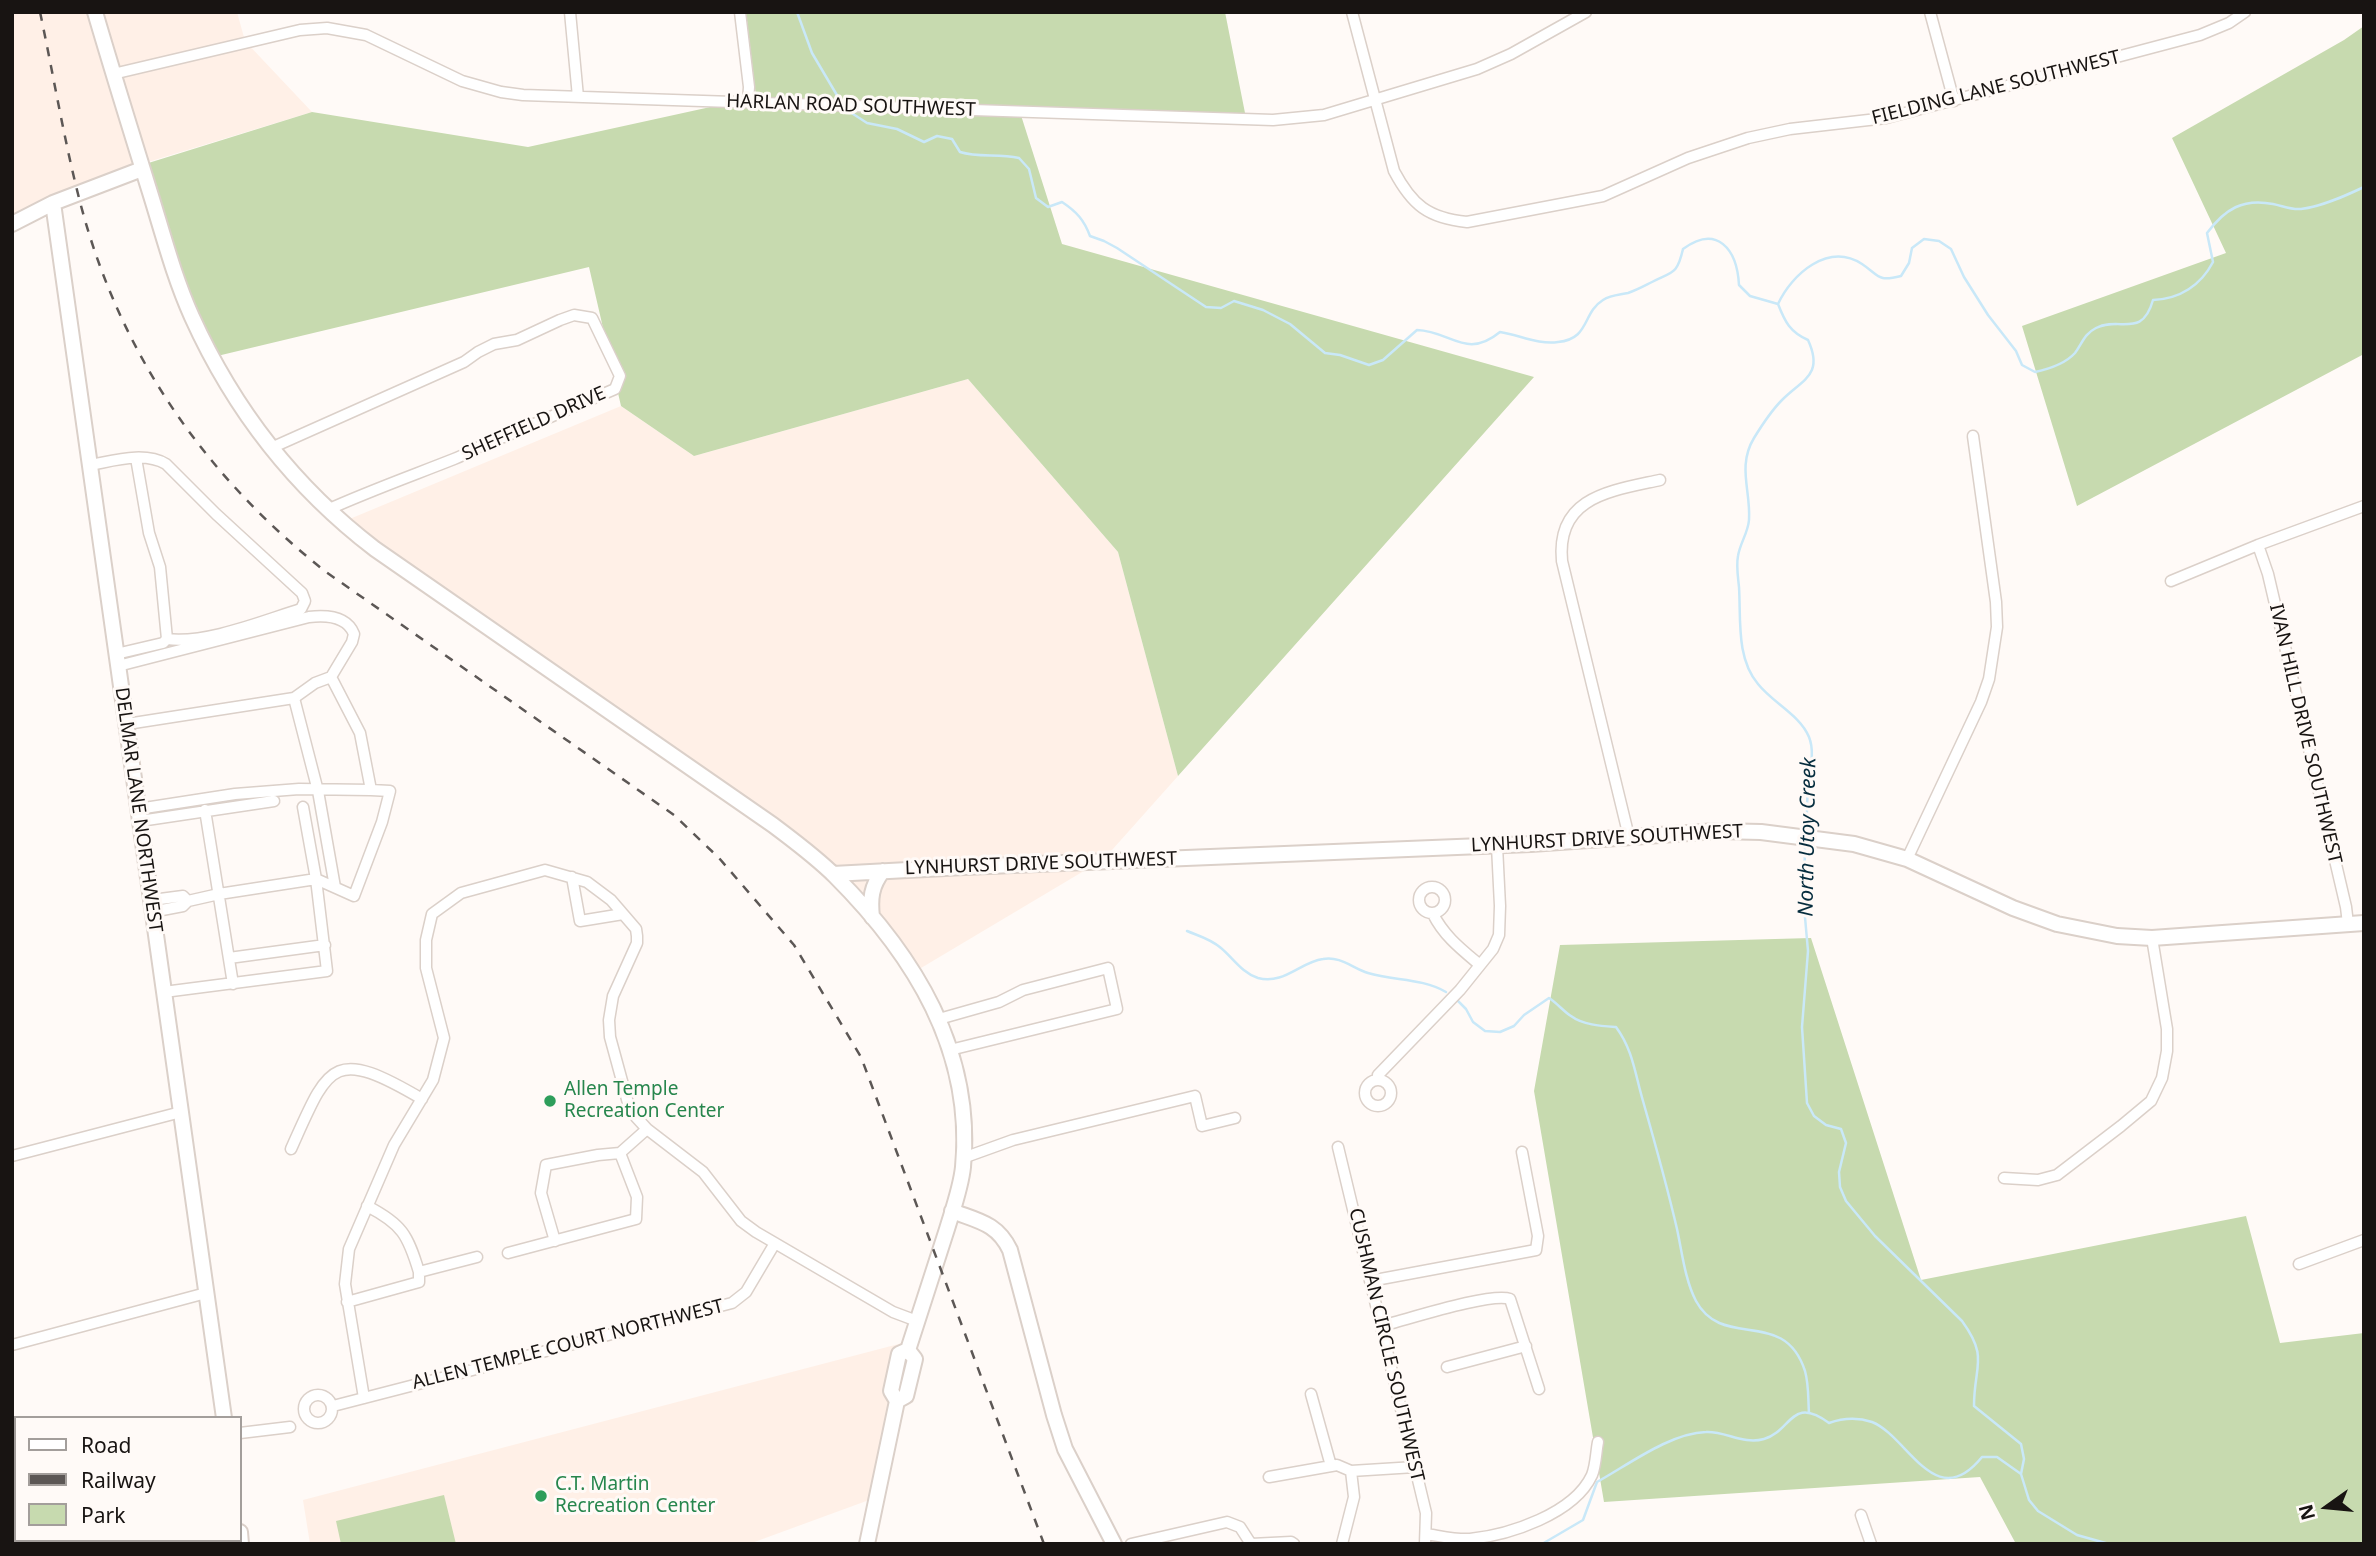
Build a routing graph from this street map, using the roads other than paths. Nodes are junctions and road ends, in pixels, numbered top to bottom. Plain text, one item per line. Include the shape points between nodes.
1 (95, 12) edge
2 (570, 12) edge
3 (740, 12) edge
4 (1352, 12) edge
5 (1586, 12) edge
6 (1930, 12) edge
7 (2245, 12) edge
8 (113, 75) junction
9 (578, 97) junction
10 (1376, 101) junction
11 (748, 102) junction
12 (1954, 102) junction
13 (142, 169) junction
14 (53, 203) junction
15 (12, 224) edge
16 (1973, 436) dead end
17 (271, 448) junction
18 (135, 458) junction
19 (90, 465) junction
20 (1660, 480) dead end
21 (2364, 506) edge
22 (327, 510) junction
23 (2258, 545) junction
24 (2171, 581) dead end
25 (167, 639) junction
26 (117, 660) junction
27 (331, 677) junction
28 (294, 698) junction
29 (127, 724) junction
30 (371, 790) junction
31 (318, 791) junction
32 (274, 801) dead end
33 (303, 807) dead end
34 (205, 810) junction
35 (139, 815) junction
36 (1629, 837) junction
37 (1497, 846) junction
38 (1908, 859) junction
39 (883, 871) junction
40 (833, 874) junction
41 (572, 877) junction
42 (316, 879) junction
43 (335, 887) junction
44 (219, 894) junction
45 (152, 906) junction
46 (622, 914) junction
47 (1433, 914) dead end
48 (872, 917) junction
49 (2364, 923) edge
50 (2348, 924) junction
51 (2152, 938) junction
52 (325, 945) junction
53 (229, 958) junction
54 (1480, 965) junction
55 (233, 984) junction
56 (164, 992) junction
57 (939, 1019) junction
58 (950, 1050) junction
59 (1377, 1080) dead end
60 (422, 1100) junction
61 (181, 1112) junction
62 (1235, 1118) dead end
63 (647, 1129) junction
64 (1338, 1147) dead end
65 (291, 1149) dead end
66 (1522, 1152) dead end
67 (620, 1153) junction
68 (12, 1156) edge
69 (963, 1158) junction
70 (2004, 1178) dead end
71 (367, 1206) junction
72 (952, 1211) junction
73 (2364, 1240) edge
74 (555, 1241) junction
75 (775, 1243) junction
76 (508, 1254) dead end
77 (477, 1257) dead end
78 (2299, 1264) dead end
79 (419, 1272) junction
80 (1370, 1281) junction
81 (206, 1293) junction
82 (347, 1302) junction
83 (917, 1321) junction
84 (1381, 1326) junction
85 (12, 1345) edge
86 (1526, 1346) junction
87 (1447, 1367) dead end
88 (1539, 1389) dead end
89 (1311, 1394) dead end
90 (364, 1398) junction
91 (332, 1406) dead end
92 (224, 1416) edge
93 (290, 1427) dead end
94 (242, 1433) edge
95 (1598, 1442) dead end
96 (1331, 1466) junction
97 (1415, 1467) junction
98 (1351, 1471) junction
99 (1269, 1477) dead end
100 (1861, 1515) dead end
101 (1426, 1539) edge
102 (867, 1544) edge
103 (1114, 1544) edge
104 (1130, 1544) edge
105 (1294, 1544) edge
106 (1342, 1544) edge
107 (1871, 1544) edge

1 - 8 street
2 - 9 street
3 - 11 street
4 - 10 street, FIELDING LANE SOUTHWEST
5 - 10 street, HARLAN ROAD SOUTHWEST via 1488,64
6 - 12 street
7 - 12 street, FIELDING LANE SOUTHWEST via 2200,35
8 - 9 street, HARLAN ROAD SOUTHWEST via 300,30 327,28 366,35 462,80 501,92
8 - 13 street
9 - 11 street, HARLAN ROAD SOUTHWEST
10 - 11 street, HARLAN ROAD SOUTHWEST via 1324,115 1273,120
10 - 12 street, FIELDING LANE SOUTHWEST via 1394,171 1406,192 1432,214 1467,222 1603,196 1688,158 1748,138 1790,128 1886,118
13 - 14 street
13 - 17 street via 192,316 240,407
14 - 15 street
14 - 19 street, DELMAR LANE NORTHWEST
16 - 38 street via 1996,602 1994,655 1981,702
17 - 22 street
17 - 22 street, SHEFFIELD DRIVE via 495,344 517,340 574,315 592,318 620,376 615,389
18 - 19 street
18 - 25 street via 160,567
18 - 25 street via 166,464 302,593 305,601 301,610 224,632 181,641
19 - 26 street, DELMAR LANE NORTHWEST
20 - 36 street via 1583,503 1567,523 1561,547
21 - 23 street
22 - 40 street via 375,549 773,825
23 - 24 street
23 - 50 street, IVAN HILL DRIVE SOUTHWEST
25 - 26 street
26 - 27 street via 321,616 346,622 354,634
26 - 29 street, DELMAR LANE NORTHWEST
27 - 28 street
27 - 30 street via 360,733
28 - 29 street
28 - 31 street
29 - 35 street, DELMAR LANE NORTHWEST
30 - 31 street
30 - 43 street via 390,790 363,875 354,896
31 - 35 street via 235,794
31 - 43 street
32 - 34 street
33 - 42 street
34 - 35 street
34 - 44 street
35 - 45 street, DELMAR LANE NORTHWEST
36 - 37 street, LYNHURST DRIVE SOUTHWEST
36 - 38 street, LYNHURST DRIVE SOUTHWEST via 1761,832 1854,844
37 - 39 street, LYNHURST DRIVE SOUTHWEST
37 - 54 street via 1499,935
38 - 51 street, LYNHURST DRIVE SOUTHWEST via 2057,924
39 - 40 street, LYNHURST DRIVE SOUTHWEST
39 - 48 street via 870,895
40 - 48 street
41 - 46 street via 587,882
41 - 46 street via 580,921
41 - 60 street via 545,870 461,893 432,914 425,968 444,1038 433,1080
42 - 43 street
42 - 44 street
42 - 52 street
44 - 45 street via 188,901 183,896 160,899
44 - 53 street
45 - 56 street, DELMAR LANE NORTHWEST
46 - 63 street via 636,929 636,943 613,996 610,1037 628,1103
47 - 54 street via 1451,941
48 - 57 street via 915,975
49 - 50 street, LYNHURST DRIVE SOUTHWEST
50 - 51 street, LYNHURST DRIVE SOUTHWEST
51 - 70 street via 2167,1051 2151,1101 2057,1175 2038,1180
52 - 53 street
52 - 55 street via 327,971
53 - 55 street
54 - 59 street
55 - 56 street
56 - 61 street, DELMAR LANE NORTHWEST
57 - 58 street
57 - 58 street via 1108,968 1117,1009
58 - 69 street via 960,1086
60 - 65 street via 361,1068 345,1069 329,1075 317,1091
60 - 71 street via 394,1146
61 - 68 street
61 - 81 street, DELMAR LANE NORTHWEST
62 - 69 street via 1202,1126 1195,1096 1013,1140
63 - 67 street
63 - 75 street via 702,1172 741,1221
64 - 80 street, CUSHMAN CIRCLE SOUTHWEST
66 - 80 street via 1538,1236 1536,1250
67 - 74 street via 637,1197 636,1219
67 - 74 street via 546,1165 541,1193
69 - 72 street
71 - 79 street via 401,1228
71 - 82 street via 349,1249
72 - 83 street
72 - 103 street via 995,1228 1010,1250 1061,1438
73 - 78 street
74 - 76 street
75 - 83 street via 893,1312
75 - 90 street, ALLEN TEMPLE COURT NORTHWEST via 746,1292 732,1303
77 - 79 street
79 - 82 street via 419,1282
80 - 84 street, CUSHMAN CIRCLE SOUTHWEST
81 - 85 street
81 - 92 street, DELMAR LANE NORTHWEST
82 - 90 street
83 - 102 street via 908,1350 899,1354 891,1391 897,1401
84 - 86 street via 1503,1296 1510,1299
84 - 97 street, CUSHMAN CIRCLE SOUTHWEST
86 - 87 street
86 - 88 street
89 - 96 street
90 - 91 street, ALLEN TEMPLE COURT NORTHWEST
93 - 94 street
95 - 101 street via 1591,1475 1564,1507 1544,1519 1490,1536
96 - 98 street
96 - 99 street
97 - 98 street
97 - 101 street, CUSHMAN CIRCLE SOUTHWEST via 1426,1513
98 - 106 street via 1354,1497
100 - 107 street
104 - 105 street via 1227,1522 1240,1527 1251,1544

